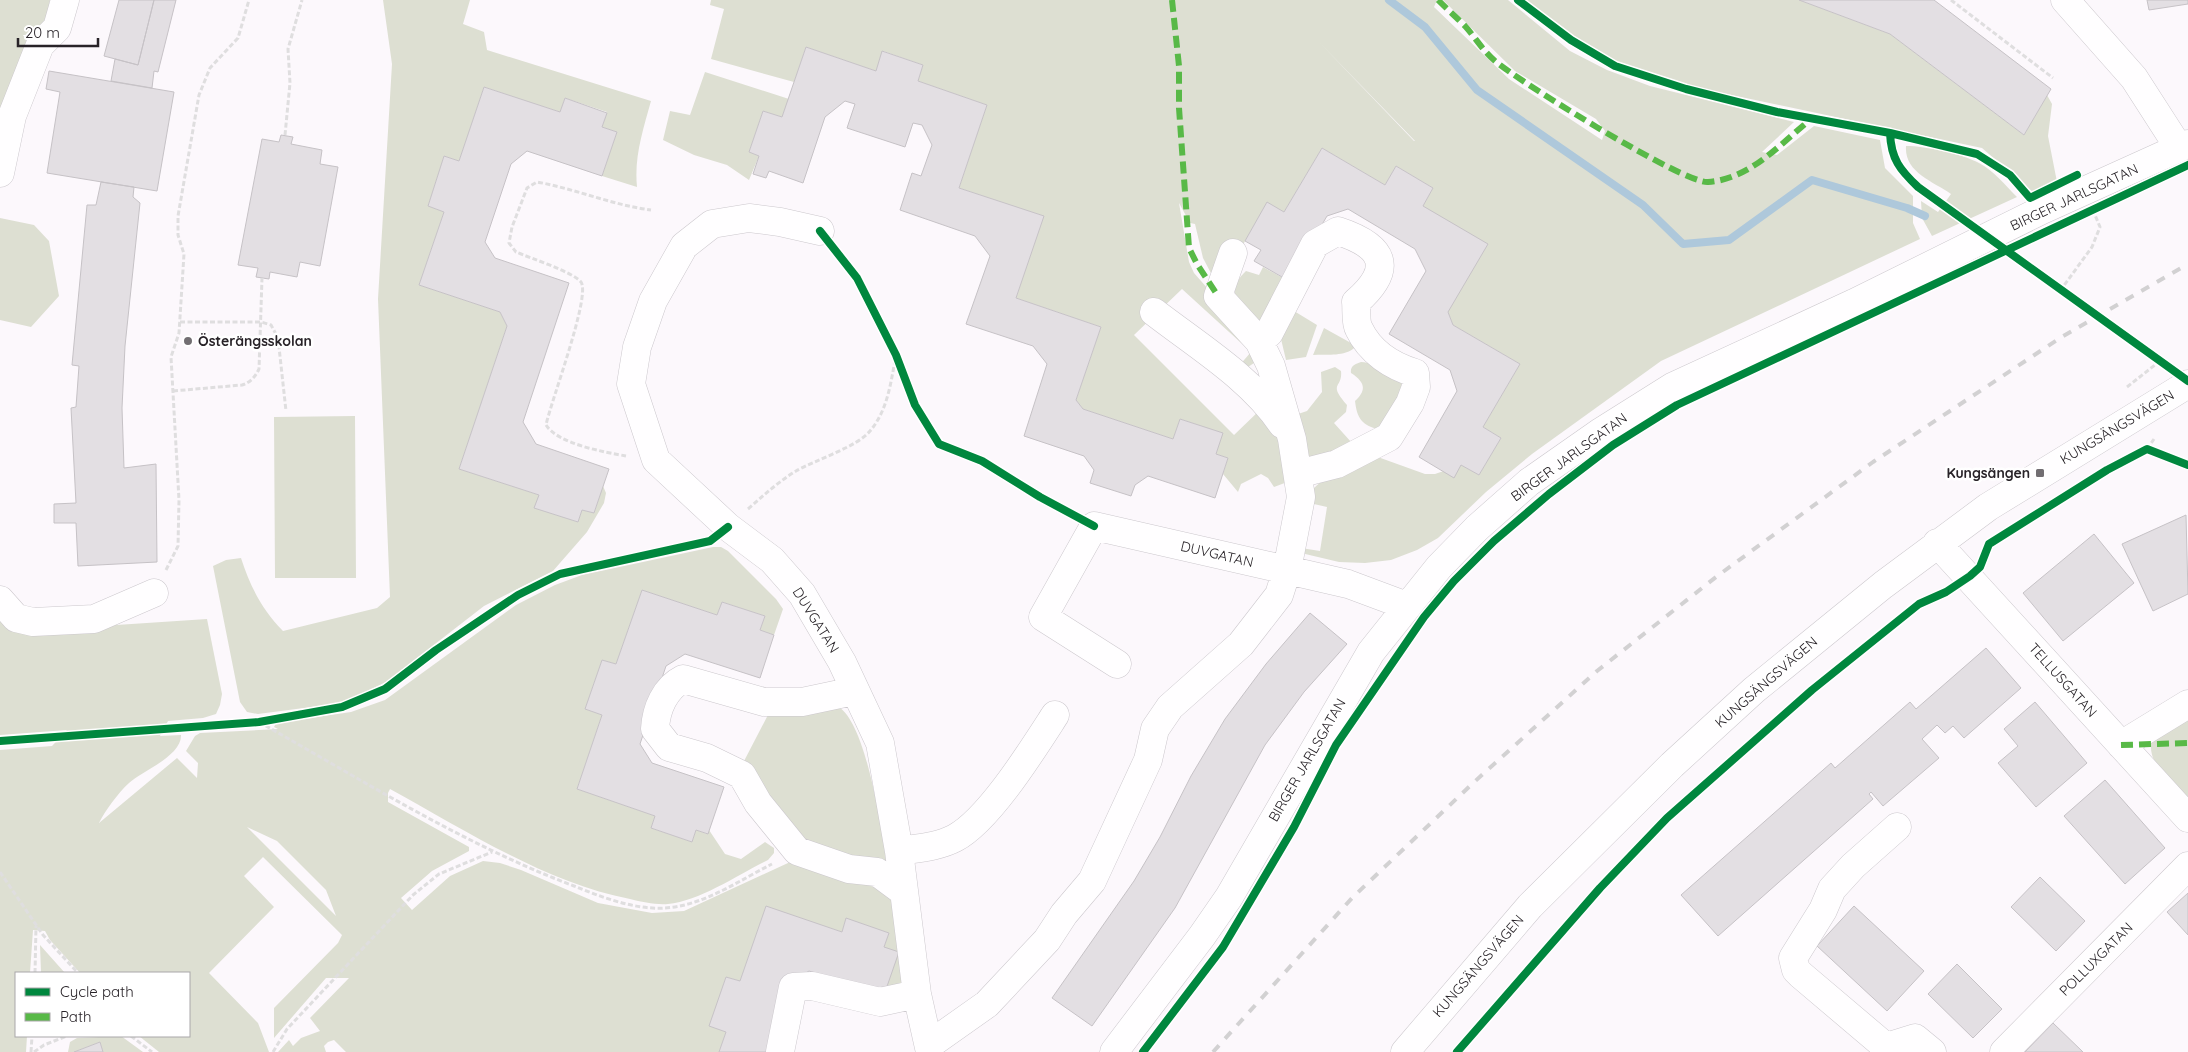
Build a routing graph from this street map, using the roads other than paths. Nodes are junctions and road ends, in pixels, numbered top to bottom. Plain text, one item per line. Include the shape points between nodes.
1 (65, 0) edge
2 (2065, 0) edge
3 (2183, 146) edge
4 (0, 173) edge
5 (820, 231) dead end
6 (1233, 253) dead end
7 (1154, 312) dead end
8 (1259, 340) junction
9 (2188, 384) edge
10 (1292, 438) junction
11 (1298, 474) junction
12 (1937, 543) junction
13 (1287, 570) junction
14 (154, 593) road end
15 (0, 600) edge
16 (1407, 606) junction
17 (1117, 664) dead end
18 (854, 691) junction
19 (2188, 704) edge
20 (1055, 715) dead end
21 (2121, 745) junction
22 (2188, 818) edge
23 (1897, 828) dead end
24 (899, 851) junction
25 (2188, 866) edge
26 (904, 892) junction
27 (917, 994) junction
28 (930, 1048) edge
29 (780, 1052) edge
30 (1114, 1052) edge
31 (1405, 1052) edge
32 (1932, 1052) edge
33 (2004, 1052) edge

1 - 4 street via 56,28 40,45 12,116
2 - 3 street via 2134,78
3 - 16 street, BIRGER JARLSGATAN via 1672,387 1529,482 1476,528
5 - 18 street, DUVGATAN via 749,218 712,224 684,246 653,301 637,347 631,384 656,460 728,527 772,560 802,594 842,662
6 - 8 street via 1218,296
7 - 10 street via 1268,403
8 - 10 street via 1271,366
8 - 11 street via 1270,333 1315,244 1338,231 1371,248 1380,259 1380,272 1369,291 1356,302 1358,328 1371,348 1396,367 1416,373 1416,387 1410,403 1389,436 1337,464
9 - 12 street, KUNGSÄNGSVÄGEN via 2040,473
10 - 11 street
11 - 13 street via 1301,497
12 - 21 street, TELLUSGATAN
12 - 31 street, KUNGSÄNGSVÄGEN via 1754,690 1672,765 1530,906
13 - 16 street, DUVGATAN via 1348,584
13 - 17 street, DUVGATAN via 1094,526 1043,617
13 - 28 street via 1279,595 1247,638 1170,707 1155,729 1148,760 1092,880 1047,940 987,1004
14 - 15 street via 94,619 33,622 16,618
16 - 30 street, BIRGER JARLSGATAN via 1371,652 1229,897
18 - 24 street, DUVGATAN via 880,744
18 - 26 street via 802,702 764,702 682,678 672,685 656,714 655,730 669,747 707,758 742,774 758,803 797,851 849,869 877,872
19 - 21 street
20 - 24 street via 1002,791 968,830 936,845
21 - 22 street, TELLUSGATAN
23 - 32 street via 1832,889 1793,958 1801,975 1886,1047 1915,1038
24 - 26 street, DUVGATAN
25 - 33 street, POLLUXGATAN
26 - 27 street, DUVGATAN
27 - 28 street, DUVGATAN
27 - 29 street via 880,1002 812,986 793,987

